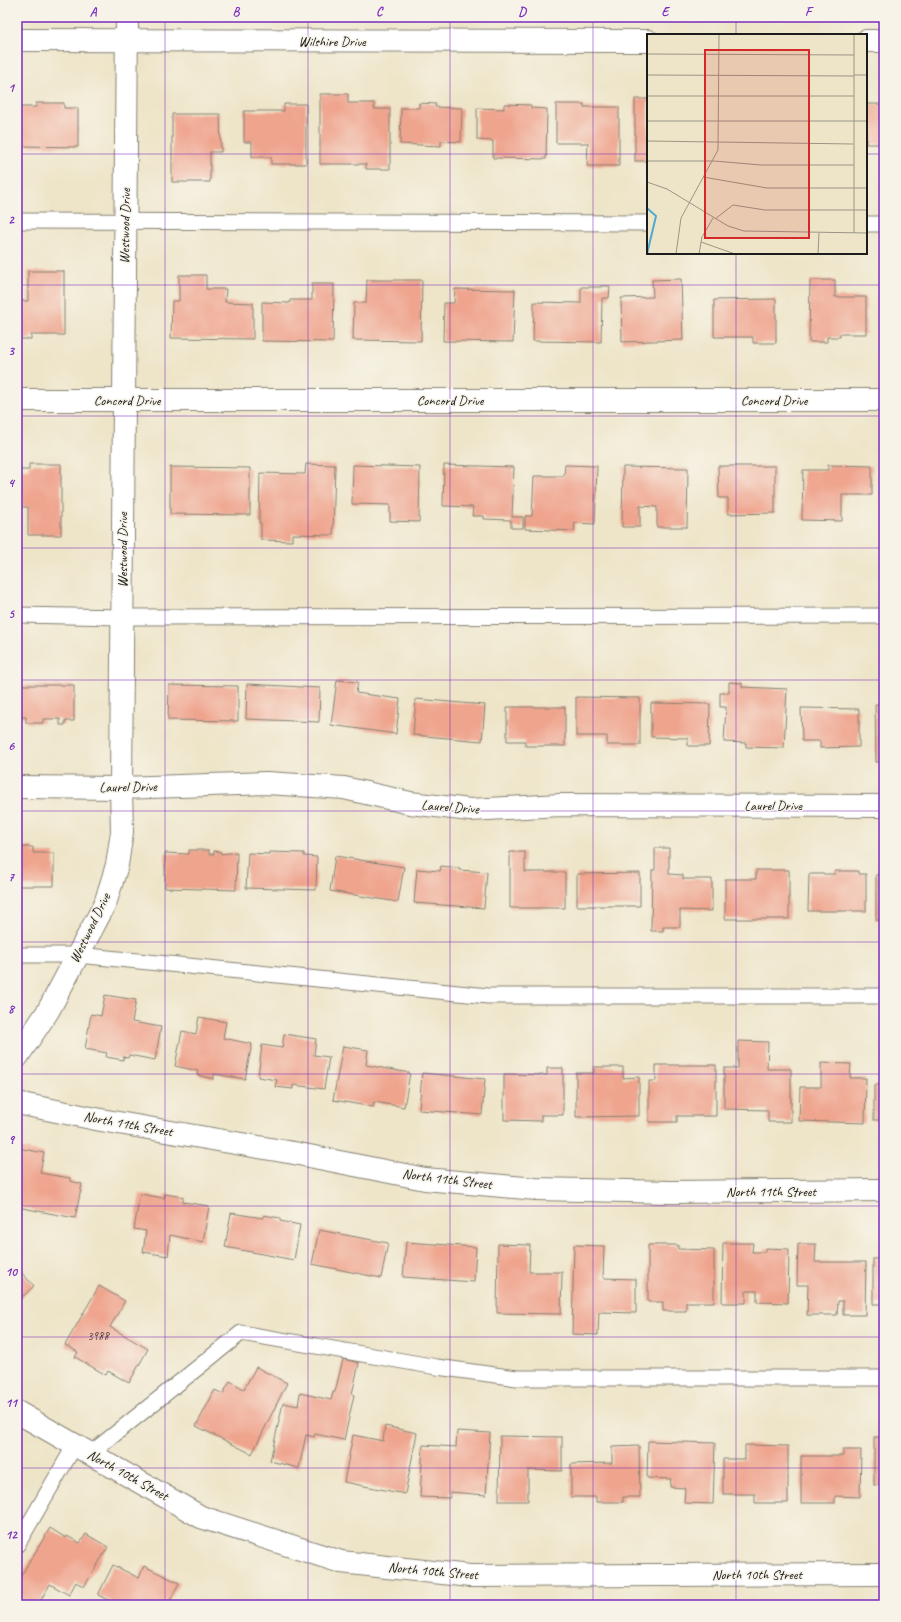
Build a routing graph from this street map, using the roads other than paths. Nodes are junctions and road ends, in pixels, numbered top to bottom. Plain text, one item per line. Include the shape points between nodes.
1 (127, 17) edge
2 (17, 40) edge
3 (127, 41) junction
4 (647, 41) edge
5 (867, 41) edge
6 (884, 42) edge
7 (17, 221) edge
8 (125, 221) junction
9 (647, 223) edge
10 (867, 224) edge
11 (884, 224) edge
12 (17, 400) edge
13 (123, 400) junction
14 (884, 400) edge
15 (17, 615) edge
16 (884, 616) edge
17 (122, 617) junction
18 (17, 787) edge
19 (121, 788) junction
20 (884, 806) edge
21 (17, 955) edge
22 (78, 955) junction
23 (884, 996) edge
24 (17, 1057) edge
25 (17, 1103) edge
26 (884, 1190) edge
27 (884, 1378) edge
28 (17, 1412) edge
29 (82, 1450) junction
30 (17, 1545) edge
31 (884, 1574) edge

1 - 3 street, Westwood Drive
2 - 3 street, Wilshire Drive
3 - 4 street, Wilshire Drive
3 - 8 street, Westwood Drive
5 - 6 street
7 - 8 lane
8 - 9 lane
8 - 13 street, Westwood Drive
10 - 11 lane
12 - 13 street, Concord Drive
13 - 14 street, Concord Drive
13 - 17 street, Westwood Drive
15 - 17 lane
16 - 17 lane
17 - 19 street, Westwood Drive
18 - 19 street, Laurel Drive
19 - 20 street, Laurel Drive via 267,783 344,788 410,804 470,810 560,805
19 - 22 street, Westwood Drive via 122,832 117,865 105,904
21 - 22 lane
22 - 23 lane via 488,996
22 - 24 street, Westwood Drive via 48,1011
25 - 26 street, North 11th Street via 425,1179 536,1188 663,1192
27 - 29 lane via 517,1378 437,1367 241,1333
28 - 29 street, North 10th Street
29 - 30 lane
29 - 31 street, North 10th Street via 201,1517 341,1562 470,1576

